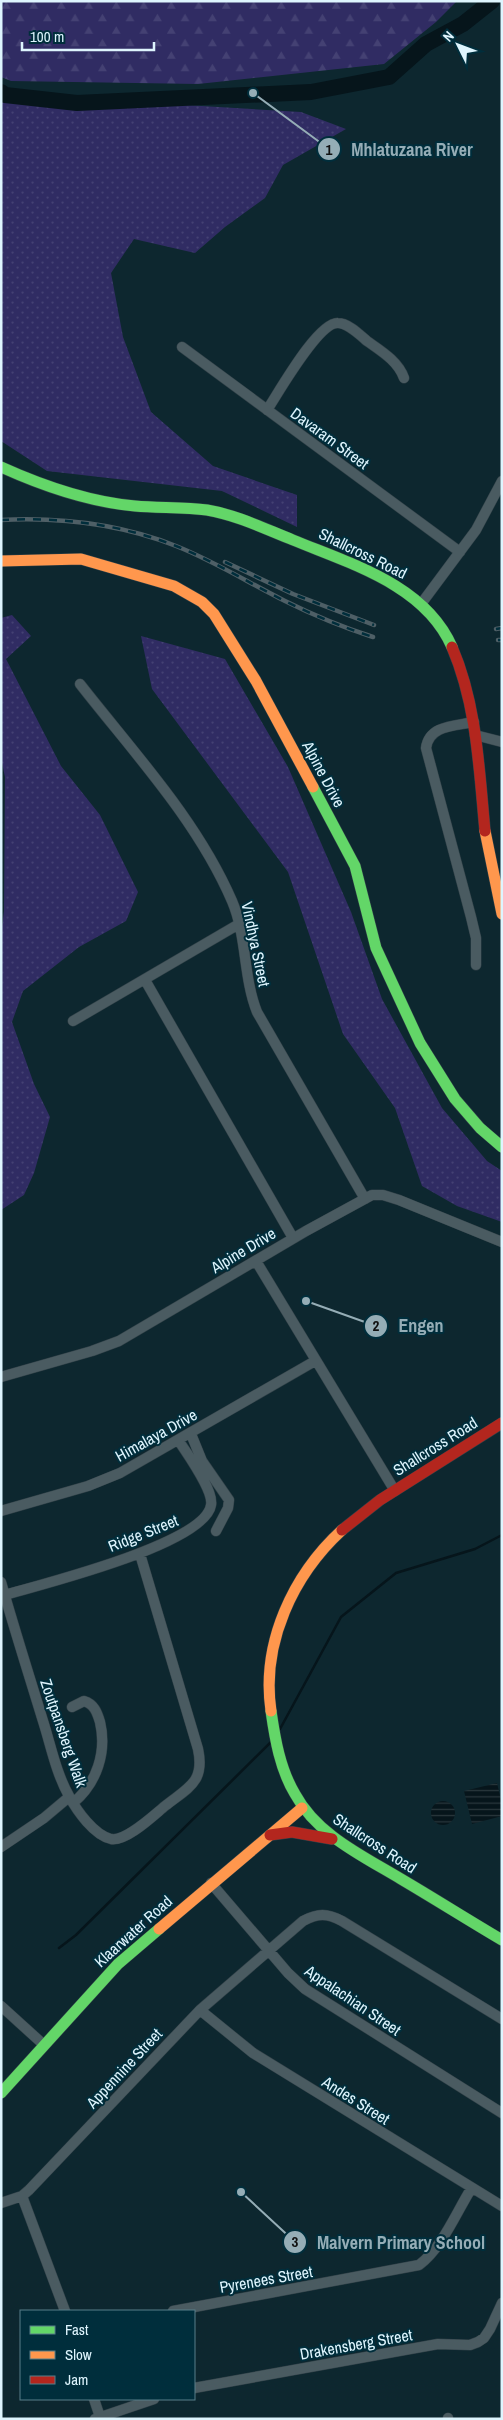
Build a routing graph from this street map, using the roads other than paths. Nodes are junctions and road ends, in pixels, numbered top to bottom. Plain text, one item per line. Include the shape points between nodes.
1 (182, 347) dead end
2 (404, 378) dead end
3 (267, 410) junction
4 (1, 467) edge
5 (502, 481) edge
6 (460, 552) junction
7 (1, 561) edge
8 (422, 604) junction
9 (80, 684) dead end
10 (474, 722) junction
11 (475, 735) junction
12 (502, 742) edge
13 (502, 914) edge
14 (239, 924) junction
15 (476, 965) dead end
16 (145, 980) junction
17 (73, 1021) dead end
18 (502, 1147) edge
19 (365, 1199) junction
20 (293, 1238) junction
21 (502, 1242) edge
22 (256, 1261) junction
23 (315, 1361) junction
24 (1, 1378) edge
25 (502, 1423) edge
26 (191, 1434) junction
27 (179, 1441) junction
28 (395, 1491) junction
29 (1, 1511) edge
30 (216, 1531) dead end
31 (140, 1554) junction
32 (1, 1582) edge
33 (5, 1595) junction
34 (72, 1707) dead end
35 (71, 1800) junction
36 (302, 1808) junction
37 (269, 1835) junction
38 (336, 1840) junction
39 (1, 1847) edge
40 (211, 1883) junction
41 (502, 1940) edge
42 (268, 1951) junction
43 (1, 2006) edge
44 (200, 2010) junction
45 (502, 2019) edge
46 (44, 2045) junction
47 (1, 2092) edge
48 (502, 2113) edge
49 (471, 2188) junction
50 (22, 2196) junction
51 (1, 2203) edge
52 (502, 2206) edge
53 (502, 2303) edge
54 (65, 2310) edge
55 (178, 2310) edge
56 (195, 2388) edge
57 (94, 2400) edge
58 (151, 2400) edge
59 (98, 2418) edge

1 - 3 street, Davaram Street
2 - 3 street via 401,370 383,353 346,326 336,323 315,338
3 - 6 street, Davaram Street
4 - 8 street, Shallcross Road via 37,483 99,500 134,506 207,510 233,516 380,576
5 - 6 street via 489,509
6 - 8 street
7 - 18 street, Alpine Drive via 81,559 174,586 202,602 214,614 256,681 355,866 376,948 420,1043 455,1099
8 - 10 street, Shallcross Road via 447,635 458,657
9 - 14 street, Vindhya Street via 197,835 232,901
10 - 11 street, Shallcross Road
10 - 15 street via 435,731 427,740 426,748 476,938
11 - 12 street
11 - 13 street, Shallcross Road via 487,848
14 - 16 street
14 - 19 street, Vindhya Street via 257,1012
16 - 17 street
16 - 20 street
19 - 20 street, Alpine Drive
19 - 21 street, Alpine Drive via 383,1194
20 - 22 street, Alpine Drive
22 - 23 street
22 - 24 street, Alpine Drive via 119,1341
23 - 26 street, Himalaya Drive
23 - 28 street
25 - 28 street, Shallcross Road
26 - 27 street, Himalaya Drive
26 - 30 street via 202,1461 230,1500
27 - 29 street, Himalaya Drive via 105,1480
27 - 31 street, Ridge Street via 208,1491 210,1511 200,1524
28 - 36 street, Shallcross Road via 357,1517 320,1552 291,1597 278,1630 270,1658 267,1690 284,1769
31 - 33 street, Ridge Street
31 - 35 street, Zoutpansberg Walk via 167,1638 201,1768 187,1788 119,1839 112,1839 99,1831
32 - 33 street, Zoutpansberg Walk
33 - 35 street, Zoutpansberg Walk via 56,1763
34 - 35 street via 84,1701 94,1707 103,1740 102,1756 91,1782 83,1795
35 - 39 street
36 - 37 street, Klaarwater Road
36 - 38 street, Shallcross Road
37 - 38 street via 292,1832
37 - 40 street, Klaarwater Road
38 - 41 street, Shallcross Road
40 - 42 street, Appalachian Street
40 - 46 street, Klaarwater Road via 118,1964
42 - 44 street, Appennine Street
42 - 45 street, Appennine Street via 303,1921 321,1914 330,1915
42 - 48 street, Appalachian Street via 321,2001
43 - 46 street
44 - 49 street, Andes Street via 253,2054
44 - 50 street, Appennine Street
46 - 47 street, Klaarwater Road
49 - 52 street, Andes Street
49 - 55 street, Pyrenees Street via 435,2248 418,2265
50 - 51 street, Appennine Street
50 - 54 street
53 - 56 street, Drakensberg Street via 484,2338 470,2345 438,2344
57 - 59 street
58 - 59 street

